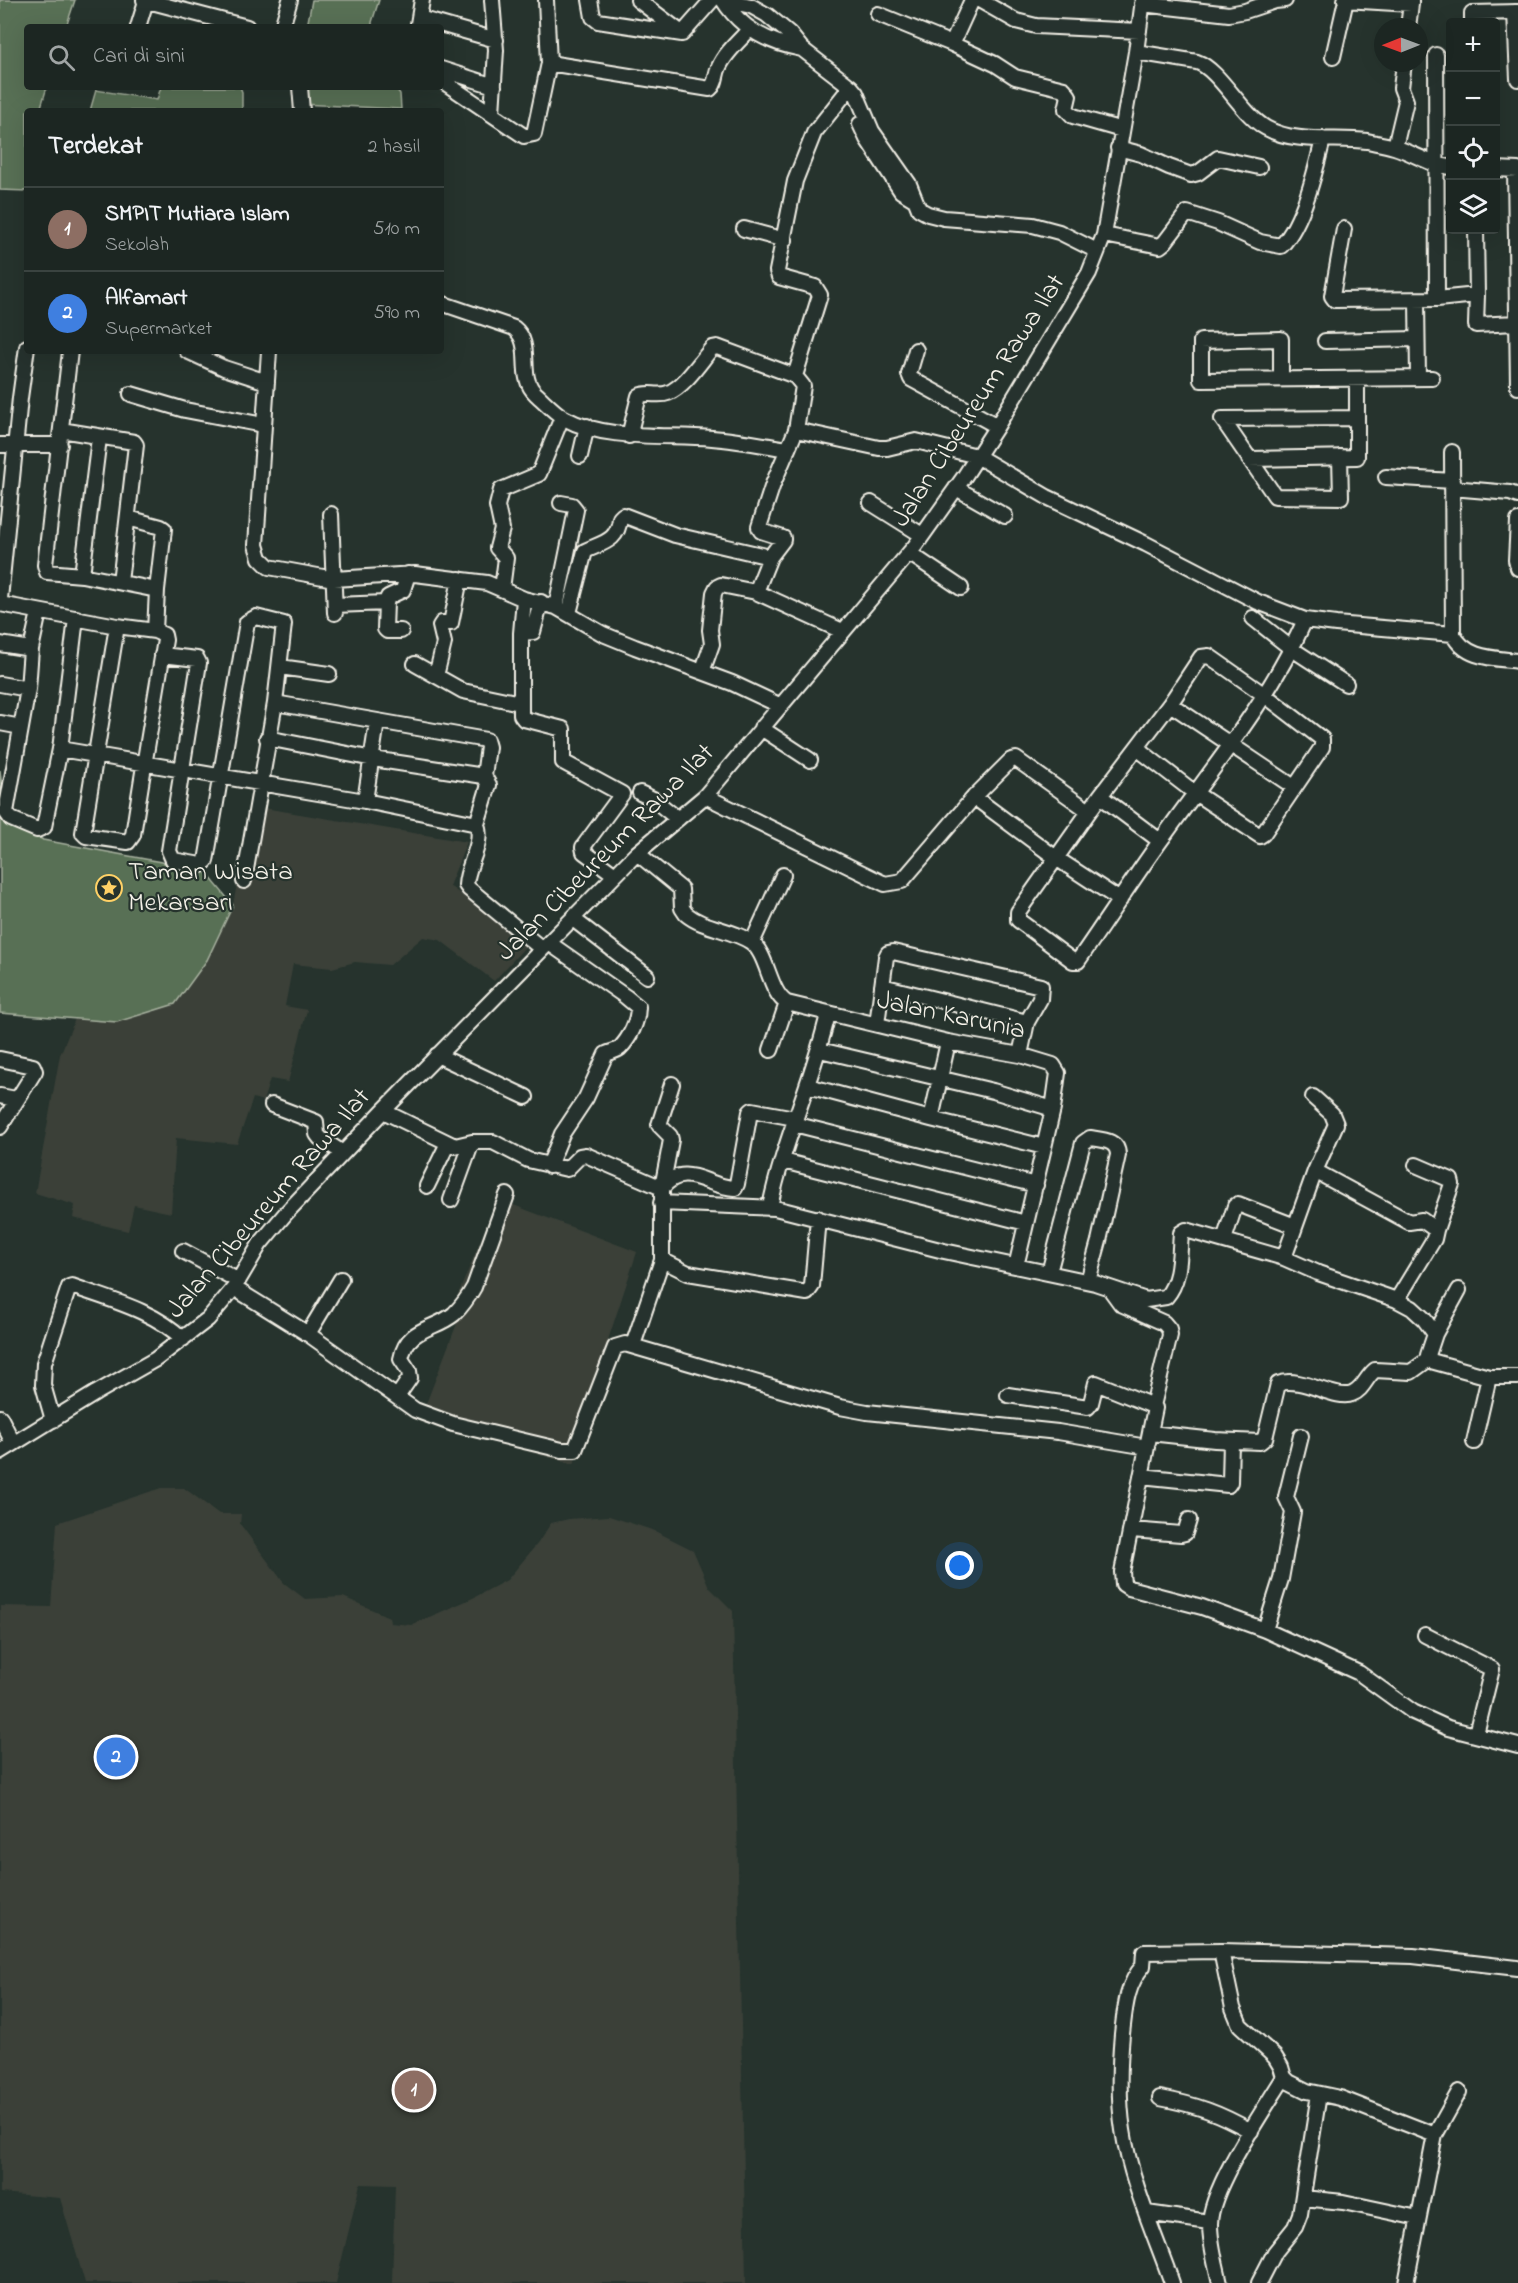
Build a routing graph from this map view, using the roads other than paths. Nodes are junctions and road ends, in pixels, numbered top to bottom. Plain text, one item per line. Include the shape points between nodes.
1 (145, 0) edge
2 (290, 0) edge
3 (422, 0) edge
4 (492, 0) edge
5 (546, 0) edge
6 (590, 0) edge
7 (638, 0) edge
8 (712, 0) edge
9 (723, 0) edge
10 (972, 0) edge
11 (979, 0) edge
12 (1275, 0) edge
13 (1285, 0) edge
14 (1345, 0) edge
15 (1142, 2) edge
16 (1411, 2) edge
17 (1517, 12) edge
18 (878, 14) dead end
19 (1409, 18) edge
20 (1472, 18) edge
21 (418, 22) edge
22 (139, 24) edge
23 (236, 24) edge
24 (283, 24) edge
25 (444, 28) edge
26 (749, 30) junction
27 (1139, 31) junction
28 (682, 34) junction
29 (496, 40) junction
30 (952, 44) junction
31 (801, 49) junction
32 (1136, 52) junction
33 (1436, 55) dead end
34 (1333, 57) dead end
35 (549, 63) junction
36 (444, 70) edge
37 (1403, 72) edge
38 (1518, 79) edge
39 (444, 82) edge
40 (494, 86) junction
41 (847, 87) junction
42 (300, 90) edge
43 (302, 108) edge
44 (492, 113) junction
45 (1122, 130) junction
46 (1323, 139) junction
47 (1395, 147) junction
48 (1118, 148) junction
49 (1444, 166) edge
50 (1259, 167) dead end
51 (1500, 170) edge
52 (1516, 170) edge
53 (744, 229) dead end
54 (1344, 229) dead end
55 (1476, 234) edge
56 (1104, 235) junction
57 (785, 240) junction
58 (1097, 251) junction
59 (1477, 295) junction
60 (1437, 299) junction
61 (1417, 300) junction
62 (444, 304) edge
63 (1516, 322) junction
64 (1417, 339) junction
65 (1324, 341) dead end
66 (916, 350) dead end
67 (26, 354) edge
68 (70, 354) edge
69 (193, 354) edge
70 (269, 354) edge
71 (795, 376) junction
72 (1357, 378) junction
73 (1281, 379) junction
74 (267, 382) junction
75 (1518, 387) edge
76 (131, 394) dead end
77 (562, 417) junction
78 (1357, 418) junction
79 (263, 425) junction
80 (587, 426) junction
81 (997, 426) junction
82 (61, 430) junction
83 (796, 430) junction
84 (629, 436) junction
85 (99, 438) junction
86 (0, 444) edge
87 (60, 445) junction
88 (16, 446) junction
89 (788, 449) junction
90 (1452, 452) dead end
91 (580, 456) dead end
92 (977, 456) junction
93 (1340, 457) junction
94 (1249, 459) junction
95 (1386, 477) dead end
96 (1452, 484) junction
97 (956, 488) junction
98 (1518, 496) edge
99 (561, 503) dead end
100 (871, 503) dead end
101 (331, 514) dead end
102 (1005, 516) dead end
103 (128, 518) junction
104 (1518, 521) edge
105 (922, 535) junction
106 (909, 553) junction
107 (770, 557) junction
108 (1518, 568) edge
109 (408, 574) junction
110 (82, 575) junction
111 (334, 579) junction
112 (460, 579) junction
113 (120, 582) junction
114 (961, 588) dead end
115 (502, 589) junction
116 (157, 590) junction
117 (756, 592) junction
118 (524, 599) junction
119 (0, 602) edge
120 (541, 602) junction
121 (386, 603) junction
122 (555, 607) junction
123 (39, 612) junction
124 (569, 613) junction
125 (75, 618) junction
126 (1253, 618) dead end
127 (1305, 620) junction
128 (117, 626) junction
129 (155, 631) junction
130 (401, 631) dead end
131 (842, 631) junction
132 (521, 633) junction
133 (1453, 634) junction
134 (0, 644) edge
135 (31, 649) junction
136 (1292, 649) junction
137 (162, 655) junction
138 (1518, 661) edge
139 (415, 664) dead end
140 (280, 667) junction
141 (702, 672) junction
142 (329, 674) dead end
143 (436, 676) junction
144 (0, 684) edge
145 (1346, 684) dead end
146 (28, 689) junction
147 (1266, 696) junction
148 (274, 703) junction
149 (520, 703) junction
150 (1170, 704) junction
151 (779, 705) junction
152 (377, 722) junction
153 (0, 723) edge
154 (21, 727) junction
155 (760, 728) junction
156 (267, 738) junction
157 (1231, 744) junction
158 (1138, 748) junction
159 (60, 749) junction
160 (96, 755) junction
161 (373, 759) junction
162 (810, 760) dead end
163 (143, 764) junction
164 (182, 770) junction
165 (220, 776) junction
166 (484, 776) junction
167 (260, 784) junction
168 (1294, 787) junction
169 (640, 793) dead end
170 (1196, 794) junction
171 (705, 796) junction
172 (1100, 796) junction
173 (974, 797) junction
174 (365, 801) junction
175 (1089, 811) junction
176 (678, 819) junction
177 (477, 824) junction
178 (1160, 841) junction
179 (637, 853) junction
180 (1056, 858) junction
181 (615, 875) junction
182 (783, 875) dead end
183 (244, 881) dead end
184 (1120, 900) junction
185 (573, 919) junction
186 (752, 943) junction
187 (546, 946) junction
188 (647, 976) dead end
189 (882, 986) junction
190 (787, 1003) junction
191 (828, 1014) junction
192 (1028, 1022) junction
193 (877, 1024) junction
194 (948, 1042) junction
195 (771, 1050) dead end
196 (820, 1050) junction
197 (1020, 1055) junction
198 (437, 1056) junction
199 (0, 1059) edge
200 (940, 1078) junction
201 (672, 1084) dead end
202 (808, 1086) junction
203 (0, 1095) edge
204 (526, 1097) dead end
205 (1313, 1097) dead end
206 (16, 1099) junction
207 (272, 1105) dead end
208 (1053, 1109) junction
209 (383, 1111) junction
210 (931, 1119) junction
211 (795, 1121) junction
212 (0, 1127) edge
213 (472, 1142) junction
214 (448, 1143) junction
215 (1044, 1147) junction
216 (343, 1154) junction
217 (783, 1161) junction
218 (1416, 1165) dead end
219 (549, 1166) junction
220 (1315, 1171) junction
221 (1035, 1185) junction
222 (427, 1186) dead end
223 (662, 1188) junction
224 (507, 1195) dead end
225 (451, 1200) dead end
226 (661, 1203) junction
227 (772, 1203) junction
228 (818, 1218) junction
229 (1026, 1223) junction
230 (1295, 1226) junction
231 (1436, 1230) junction
232 (1224, 1240) junction
233 (183, 1251) dead end
234 (1018, 1258) junction
235 (1284, 1258) junction
236 (662, 1260) junction
237 (1051, 1265) junction
238 (1088, 1278) junction
239 (341, 1279) dead end
240 (236, 1284) junction
241 (1110, 1289) junction
242 (1459, 1290) dead end
243 (1397, 1300) junction
244 (1435, 1334) junction
245 (308, 1335) junction
246 (183, 1340) junction
247 (633, 1345) junction
248 (1429, 1359) junction
249 (1489, 1377) junction
250 (1518, 1377) edge
251 (1008, 1395) dead end
252 (397, 1397) junction
253 (1153, 1406) junction
254 (0, 1417) edge
255 (53, 1420) junction
256 (1301, 1436) dead end
257 (1148, 1440) junction
258 (1232, 1441) junction
259 (1474, 1442) dead end
260 (13, 1443) junction
261 (0, 1452) edge
262 (1142, 1476) junction
263 (1189, 1520) dead end
264 (1132, 1530) junction
265 (1264, 1630) junction
266 (1425, 1635) dead end
267 (1476, 1734) junction
268 (1518, 1746) edge
269 (1221, 1951) junction
270 (1517, 1968) edge
271 (1284, 2077) junction
272 (1459, 2092) dead end
273 (1319, 2094) junction
274 (1160, 2098) dead end
275 (1251, 2131) junction
276 (1435, 2135) junction
277 (1303, 2198) junction
278 (1147, 2213) junction
279 (1418, 2218) junction
280 (1209, 2222) junction
281 (1172, 2283) edge
282 (1220, 2283) edge
283 (1260, 2283) edge
284 (1406, 2283) edge

1 - 22 street
1 - 23 street
2 - 24 street
3 - 21 street
4 - 29 street
5 - 35 street
6 - 28 street via 593,17 598,21
7 - 28 street
8 - 28 street
9 - 26 street
9 - 31 street via 751,6 767,15
10 - 30 street
11 - 27 street via 1016,21 1036,26
12 - 13 street
12 - 15 street via 1229,14
14 - 16 street
14 - 34 street
15 - 27 street, Jalan Cibeureum Rawa Ilat
16 - 19 street
17 - 20 street via 1472,13
17 - 38 street
18 - 30 street
25 - 29 street
26 - 31 street via 783,46
26 - 35 street via 726,56 710,89
27 - 32 street, Jalan Cibeureum Rawa Ilat
29 - 40 street
30 - 45 street via 1015,77 1064,89 1069,96 1066,109 1073,116
31 - 41 street
32 - 45 street, Jalan Cibeureum Rawa Ilat
32 - 46 street via 1206,65 1267,129
33 - 49 street
35 - 44 street via 534,134 524,136
36 - 40 street
37 - 47 street via 1401,88 1406,101
39 - 44 street
40 - 44 street
41 - 57 street via 814,133 795,181
41 - 58 street via 856,93 872,131 909,184 919,209 944,218 1033,225 1059,232
42 - 43 street
45 - 48 street, Jalan Cibeureum Rawa Ilat
46 - 47 street
46 - 56 street via 1313,180 1294,227 1281,246 1260,242 1187,213 1160,246
47 - 49 street
48 - 50 street via 1191,175 1218,158
48 - 56 street, Jalan Cibeureum Rawa Ilat
49 - 60 street
51 - 52 street
52 - 63 street
53 - 57 street
54 - 61 street via 1332,296 1335,300
55 - 59 street
56 - 58 street, Jalan Cibeureum Rawa Ilat
57 - 71 street via 779,277 815,287 820,295
58 - 81 street, Jalan Cibeureum Rawa Ilat via 1089,273
59 - 60 street
59 - 63 street via 1476,325
60 - 61 street
61 - 64 street
62 - 77 street via 519,332 525,348 529,387
63 - 75 street
64 - 65 street
64 - 72 street via 1425,378
66 - 81 street via 911,379
67 - 88 street
68 - 82 street
69 - 74 street
70 - 74 street
71 - 83 street via 803,386
71 - 84 street via 722,348 712,348 677,388 665,394 639,396
72 - 73 street
72 - 78 street
73 - 73 street via 1201,380 1201,341 1281,339
74 - 79 street
76 - 79 street via 185,410
77 - 80 street
77 - 115 street via 539,474 501,490 497,506 502,529 497,548 506,558
78 - 93 street via 1357,457
78 - 94 street via 1222,419
79 - 111 street via 256,545 260,558 269,567
80 - 84 street
80 - 91 street
81 - 92 street, Jalan Cibeureum Rawa Ilat
82 - 85 street
82 - 87 street
83 - 89 street
83 - 92 street via 879,448 916,441
84 - 89 street via 711,438
85 - 103 street via 136,445
85 - 110 street
86 - 88 street
87 - 88 street
87 - 110 street via 46,569 49,573
88 - 119 street
89 - 107 street via 759,527 783,538
90 - 96 street
92 - 97 street, Jalan Cibeureum Rawa Ilat
92 - 127 street via 1047,497 1258,602
93 - 94 street
93 - 94 street via 1341,497 1275,496
95 - 96 street
96 - 98 street
96 - 133 street
97 - 102 street
97 - 105 street, Jalan Cibeureum Rawa Ilat
99 - 122 street via 576,510
100 - 105 street
101 - 111 street
103 - 113 street
103 - 116 street via 164,529
104 - 108 street
105 - 106 street, Jalan Cibeureum Rawa Ilat
106 - 114 street
106 - 131 street, Jalan Cibeureum Rawa Ilat
107 - 117 street
107 - 124 street via 675,535 623,515 614,536 585,551
109 - 111 street
109 - 112 street
109 - 121 street via 403,590 388,597
110 - 113 street
111 - 121 street via 335,609
112 - 115 street
112 - 143 street via 451,623 440,626 444,643
113 - 116 street
115 - 118 street
116 - 129 street
117 - 131 street
117 - 141 street via 717,587 710,630 712,644
118 - 120 street
118 - 132 street
119 - 123 street
120 - 122 street
120 - 132 street via 533,632
121 - 130 street via 385,629
122 - 124 street
123 - 125 street
123 - 135 street
124 - 141 street via 603,634
125 - 128 street
125 - 159 street
126 - 136 street
127 - 133 street
127 - 136 street
128 - 129 street
128 - 160 street
129 - 137 street via 164,634
131 - 151 street, Jalan Cibeureum Rawa Ilat
132 - 149 street
133 - 138 street via 1469,652
134 - 135 street
135 - 146 street
136 - 145 street
136 - 147 street
137 - 163 street
137 - 164 street via 197,659 199,663
139 - 143 street
140 - 142 street
140 - 148 street
140 - 165 street via 283,623 250,618
141 - 151 street
143 - 149 street via 463,691
144 - 146 street
146 - 154 street
147 - 150 street via 1204,656
147 - 157 street
147 - 168 street via 1322,740 1322,747
148 - 152 street
148 - 156 street
149 - 181 street via 524,719 563,729 563,762 622,794 583,847
150 - 157 street
150 - 158 street
151 - 155 street, Jalan Cibeureum Rawa Ilat
152 - 161 street
152 - 166 street via 486,740
153 - 154 street
154 - 159 street via 6,812 10,819 37,830 44,827
155 - 162 street
155 - 171 street, Jalan Cibeureum Rawa Ilat
156 - 161 street
156 - 167 street
157 - 168 street
157 - 170 street
158 - 170 street
158 - 172 street
159 - 160 street
160 - 163 street
160 - 163 street via 83,829 86,836 132,840
161 - 166 street
161 - 174 street
163 - 164 street
164 - 165 street
164 - 165 street via 169,851 173,860 181,862 201,865 206,861
165 - 167 street
166 - 177 street via 489,785
167 - 174 street
167 - 183 street
168 - 170 street via 1260,836
169 - 176 street
170 - 178 street
171 - 173 street via 885,884 902,881
171 - 176 street, Jalan Cibeureum Rawa Ilat
172 - 175 street
172 - 178 street
173 - 175 street via 1008,762 1016,759
173 - 180 street
174 - 177 street
175 - 180 street
176 - 179 street, Jalan Cibeureum Rawa Ilat
177 - 187 street via 480,832 466,885
178 - 184 street
179 - 181 street, Jalan Cibeureum Rawa Ilat
179 - 186 street via 681,889 682,908 691,918
180 - 184 street
180 - 184 street via 1017,916 1073,961 1078,961
181 - 185 street, Jalan Cibeureum Rawa Ilat
182 - 186 street
185 - 187 street, Jalan Cibeureum Rawa Ilat
185 - 188 street
186 - 190 street via 781,999
187 - 198 street, Jalan Cibeureum Rawa Ilat
187 - 219 street via 638,1007 628,1037 619,1050 606,1054
189 - 192 street
189 - 192 street via 886,957 893,951 1041,986 1040,999
189 - 193 street
190 - 191 street, Jalan Karunia
190 - 195 street
191 - 193 street, Jalan Karunia
191 - 196 street
192 - 197 street
193 - 194 street, Jalan Karunia
194 - 197 street, Jalan Karunia
194 - 200 street
196 - 200 street
196 - 202 street
197 - 208 street, Jalan Karunia via 1053,1065 1058,1073
198 - 204 street
198 - 209 street, Jalan Cibeureum Rawa Ilat
199 - 206 street via 34,1067 35,1073
200 - 208 street
200 - 210 street
201 - 223 street via 659,1125 671,1140
202 - 210 street
202 - 211 street
203 - 206 street
205 - 220 street via 1332,1114 1336,1124
206 - 212 street
207 - 216 street via 315,1122 320,1138
208 - 215 street
209 - 214 street
209 - 216 street, Jalan Cibeureum Rawa Ilat
210 - 215 street
211 - 217 street
211 - 221 street
211 - 223 street via 753,1110 735,1188 691,1176 674,1178
213 - 214 street via 458,1147
213 - 219 street via 493,1142 511,1153
213 - 225 street
214 - 222 street
215 - 221 street
216 - 240 street, Jalan Cibeureum Rawa Ilat via 260,1244
217 - 227 street
217 - 229 street
218 - 231 street via 1451,1180
219 - 223 street via 569,1168 577,1158 586,1155
220 - 230 street
220 - 231 street via 1409,1222 1422,1220
221 - 229 street
223 - 226 street
224 - 252 street via 468,1297 453,1314 418,1332 402,1353 410,1378
226 - 227 street
226 - 236 street
227 - 228 street
227 - 234 street
228 - 236 street via 812,1286 807,1293 688,1273
228 - 238 street via 944,1251
229 - 234 street
230 - 232 street via 1238,1204
230 - 235 street
231 - 243 street
232 - 235 street
232 - 241 street via 1186,1230 1180,1233 1177,1277 1162,1299 1146,1300
233 - 240 street
234 - 237 street
235 - 243 street
236 - 247 street
237 - 238 street
237 - 238 street via 1083,1143 1090,1138 1113,1143 1118,1155
238 - 241 street
239 - 245 street
240 - 245 street
240 - 246 street, Jalan Cibeureum Rawa Ilat via 208,1319
241 - 253 street via 1122,1304 1169,1329
242 - 244 street
243 - 244 street via 1412,1308
244 - 248 street
245 - 252 street
246 - 255 street, Jalan Cibeureum Rawa Ilat
246 - 255 street via 145,1313 69,1287 44,1363 44,1385
247 - 252 street via 615,1347 594,1406 572,1451 438,1419
247 - 257 street via 729,1376 867,1412
248 - 249 street
248 - 258 street via 1411,1372 1372,1371 1358,1391 1347,1395 1312,1385 1278,1384 1265,1438 1260,1442
249 - 250 street
249 - 259 street
251 - 253 street via 1088,1407 1096,1383
253 - 257 street
254 - 260 street
255 - 260 street, Jalan Cibeureum Rawa Ilat
256 - 265 street via 1286,1497 1293,1512 1281,1579
257 - 258 street
257 - 262 street
258 - 262 street via 1228,1485
260 - 261 street, Jalan Cibeureum Rawa Ilat
262 - 264 street
263 - 264 street via 1181,1534
264 - 265 street via 1121,1577 1123,1584 1202,1606
265 - 267 street via 1359,1672 1413,1712 1448,1728
266 - 267 street via 1492,1669
267 - 268 street
269 - 270 street via 1413,1956
269 - 271 street via 1240,2025 1275,2057
269 - 278 street via 1144,1952 1143,1966 1135,1973 1126,2001 1120,2105 1128,2154
271 - 273 street via 1297,2087
271 - 275 street
272 - 276 street
273 - 276 street via 1340,2098
273 - 277 street
274 - 275 street via 1194,2104
275 - 280 street via 1220,2186
276 - 279 street
277 - 279 street via 1344,2202
277 - 283 street via 1295,2228 1275,2252
278 - 280 street
278 - 281 street
279 - 284 street
280 - 282 street

